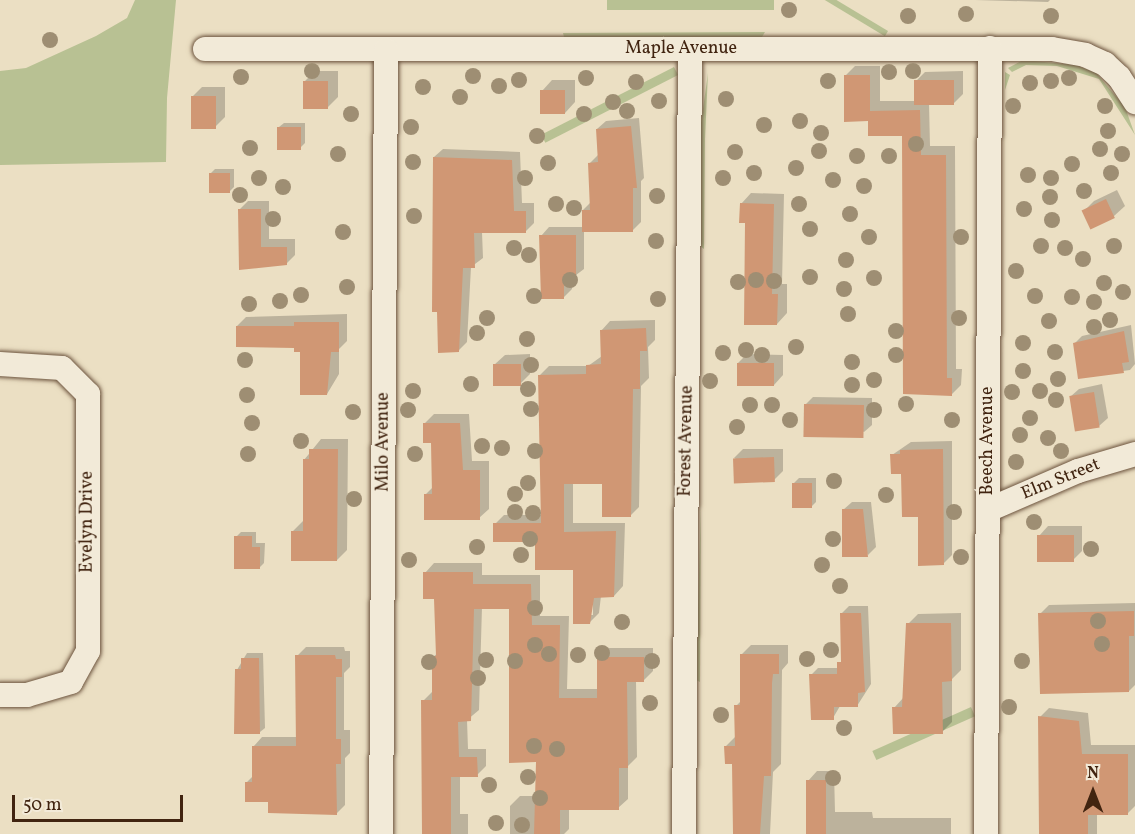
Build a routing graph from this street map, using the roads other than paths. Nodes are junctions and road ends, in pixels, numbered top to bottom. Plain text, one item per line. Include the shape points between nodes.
1 (990, 48) junction
2 (205, 49) dead end
3 (690, 49) junction
4 (386, 50) junction
5 (1135, 102) edge
6 (0, 364) edge
7 (1135, 454) edge
8 (988, 510) junction
9 (0, 695) edge
10 (381, 834) edge
11 (684, 834) edge
12 (986, 834) edge

1 - 3 street, Maple Avenue
1 - 5 street, Maple Avenue via 1052,49 1085,55 1112,70
1 - 8 street, Beech Avenue
2 - 4 street, Maple Avenue
3 - 4 street, Maple Avenue
3 - 11 street, Forest Avenue
4 - 10 street, Milo Avenue
6 - 9 street, Evelyn Drive via 62,368 88,394 88,651 70,682 27,695
7 - 8 street, Elm Street via 1078,471
8 - 12 street, Beech Avenue

